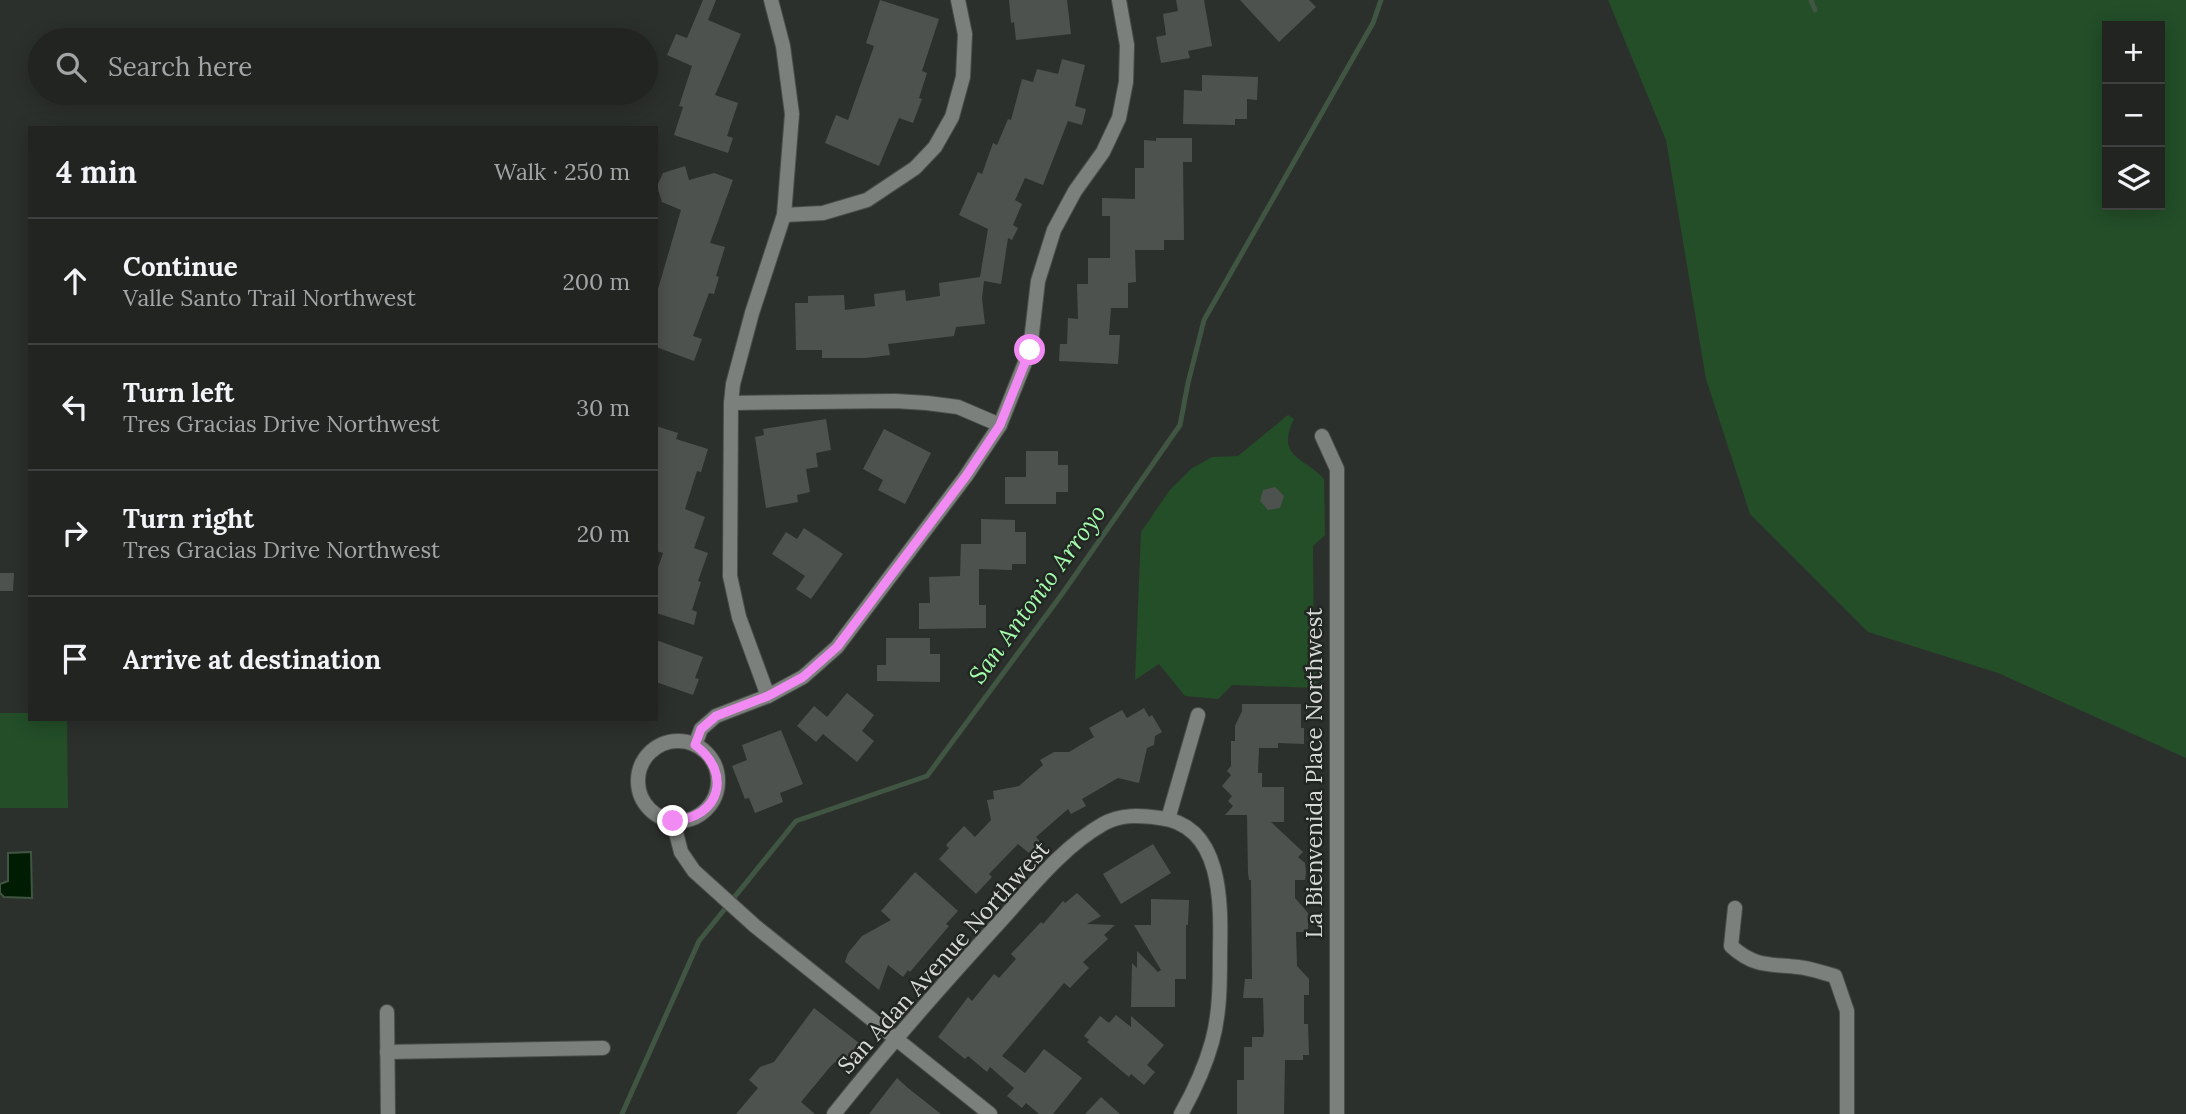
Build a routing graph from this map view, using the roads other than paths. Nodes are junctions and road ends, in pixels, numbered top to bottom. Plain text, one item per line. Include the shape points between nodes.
1 (771, 0) edge
2 (958, 0) edge
3 (1119, 0) edge
4 (784, 215) junction
5 (731, 403) junction
6 (1000, 425) junction
7 (1322, 436) dead end
8 (768, 696) junction
9 (1198, 715) dead end
10 (695, 745) junction
11 (1168, 819) junction
12 (673, 821) junction
13 (1735, 908) dead end
14 (387, 1012) dead end
15 (894, 1039) junction
16 (603, 1048) dead end
17 (387, 1052) junction
18 (388, 1114) edge
19 (834, 1114) edge
20 (990, 1114) edge
21 (1181, 1114) edge
22 (1337, 1114) edge
23 (1847, 1114) edge

1 - 4 street via 792,114
2 - 4 street via 965,34 963,77 952,117 935,147 915,168 867,200 823,213
3 - 6 street via 1127,45 1119,118 1054,230 1038,281 1030,350
4 - 5 street via 749,325
5 - 6 street via 927,403 957,408
5 - 8 street via 730,576 739,617
6 - 8 street via 837,647 803,677
7 - 22 street, La Bienvenida Place Northwest via 1336,469
8 - 10 street via 716,716 701,729
9 - 11 street
10 - 12 street via 714,765 716,794 700,815
10 - 12 street via 667,743 648,755 641,767 641,797 649,809
11 - 15 street, San Adan Avenue Northwest via 1120,817 1078,843 1047,870
11 - 21 street via 1190,829 1202,841 1215,870 1221,907 1220,991 1212,1040 1196,1088
12 - 15 street via 681,852 694,871
13 - 23 street via 1731,946 1744,957 1835,976 1847,1011
14 - 17 street
15 - 19 street, San Adan Avenue Northwest
15 - 20 street
16 - 17 street
17 - 18 street

